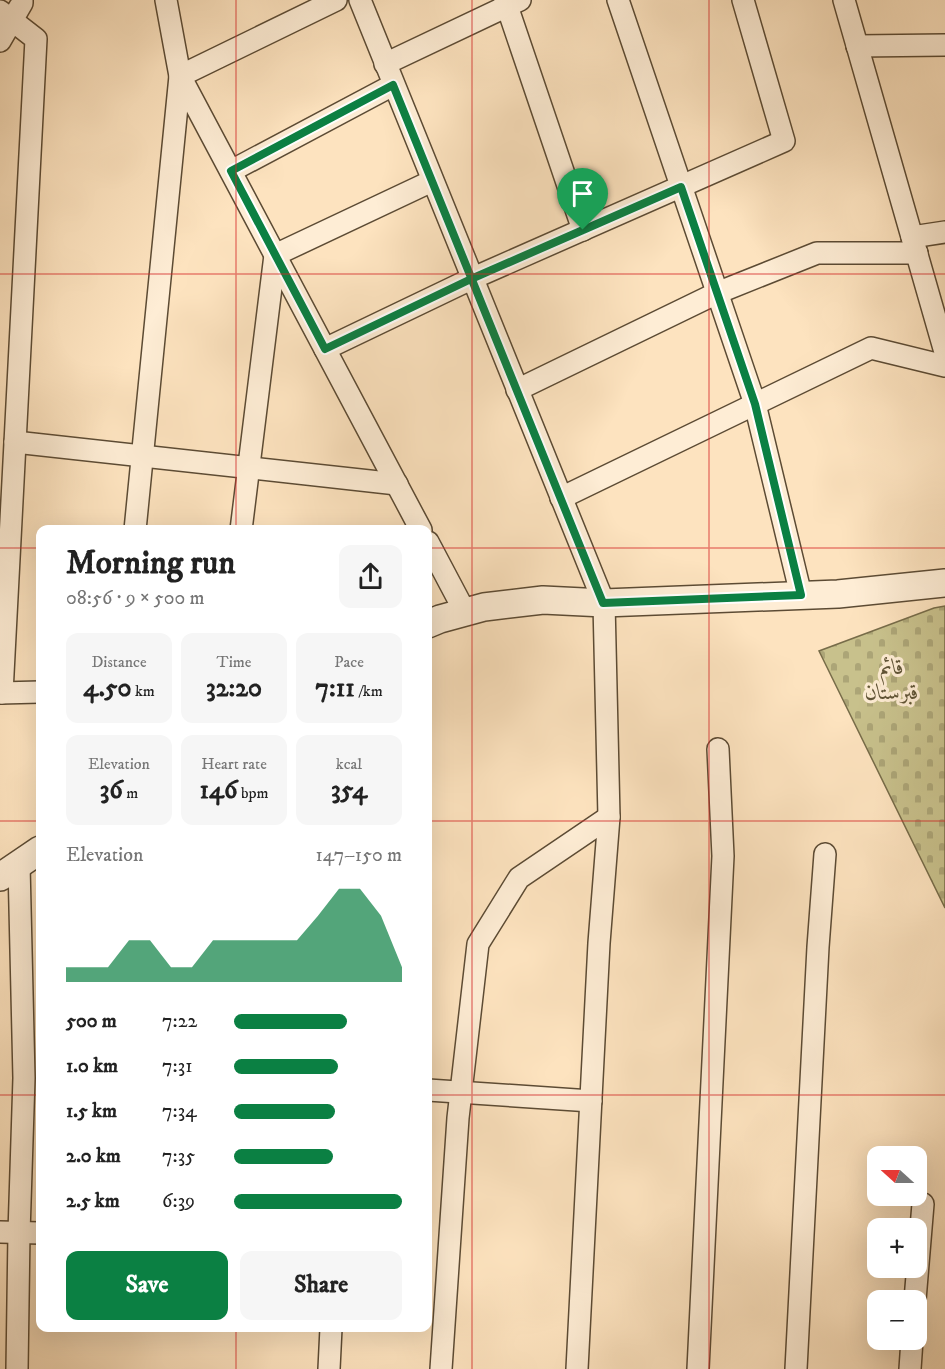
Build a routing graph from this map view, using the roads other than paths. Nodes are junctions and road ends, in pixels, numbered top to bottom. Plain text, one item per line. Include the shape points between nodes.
1 (22, 0) edge
2 (166, 0) edge
3 (336, 0) edge
4 (360, 0) edge
5 (618, 0) edge
6 (743, 0) edge
7 (844, 0) edge
8 (511, 2) edge
9 (6, 16) edge
10 (0, 41) edge
11 (945, 45) edge
12 (857, 46) junction
13 (385, 64) junction
14 (180, 76) junction
15 (393, 85) junction
16 (231, 171) junction
17 (432, 181) junction
18 (681, 187) junction
19 (583, 230) junction
20 (945, 232) edge
21 (914, 245) junction
22 (275, 255) junction
23 (471, 279) junction
24 (717, 293) junction
25 (325, 349) junction
26 (945, 352) edge
27 (945, 366) edge
28 (517, 390) junction
29 (755, 404) junction
30 (15, 442) junction
31 (142, 456) junction
32 (249, 468) junction
33 (397, 484) junction
34 (561, 498) junction
35 (135, 525) edge
36 (242, 525) edge
37 (418, 525) edge
38 (432, 550) edge
39 (945, 582) edge
40 (801, 595) junction
41 (603, 603) junction
42 (465, 612) junction
43 (432, 622) edge
44 (36, 692) edge
45 (1, 693) edge
46 (718, 749) dead end
47 (609, 817) junction
48 (825, 854) dead end
49 (20, 864) edge
50 (32, 1078) edge
51 (432, 1090) edge
52 (461, 1091) junction
53 (591, 1101) junction
54 (923, 1206) edge
55 (9, 1232) edge
56 (36, 1233) edge
57 (916, 1290) edge
58 (331, 1332) edge
59 (911, 1350) edge
60 (0, 1369) edge
61 (6, 1369) edge
62 (17, 1369) edge
63 (329, 1369) edge
64 (441, 1369) edge
65 (576, 1369) edge
66 (698, 1369) edge
67 (796, 1369) edge
68 (910, 1369) edge

1 - 9 street
2 - 14 street
3 - 14 street
4 - 13 street
5 - 18 street
6 - 18 street via 784,141
7 - 12 street
8 - 13 street
8 - 19 street
9 - 10 street
9 - 30 street via 36,39
11 - 12 street
12 - 21 street
13 - 15 street
14 - 16 street
14 - 31 street
15 - 16 street
15 - 17 street
16 - 22 street
17 - 22 street
17 - 23 street
18 - 19 street
18 - 24 street
19 - 23 street
20 - 21 street
21 - 24 street via 817,252
21 - 26 street
22 - 25 street
22 - 32 street
23 - 25 street
23 - 28 street
24 - 28 street
24 - 29 street
25 - 33 street
27 - 29 street via 871,348
28 - 34 street
29 - 34 street
29 - 40 street
30 - 31 street
30 - 45 street
31 - 32 street
31 - 35 street
32 - 33 street
32 - 36 street
33 - 37 street
34 - 41 street
38 - 42 street
39 - 40 street
40 - 41 street
41 - 42 street via 543,600
41 - 47 street
42 - 43 street
44 - 45 street
46 - 66 street via 723,856
47 - 52 street via 519,878 478,944
47 - 53 street
48 - 67 street
49 - 50 street
50 - 55 street
51 - 52 street
52 - 53 street
52 - 64 street
53 - 65 street
54 - 57 street
55 - 56 street
55 - 62 street
58 - 63 street
59 - 68 street
60 - 61 street

